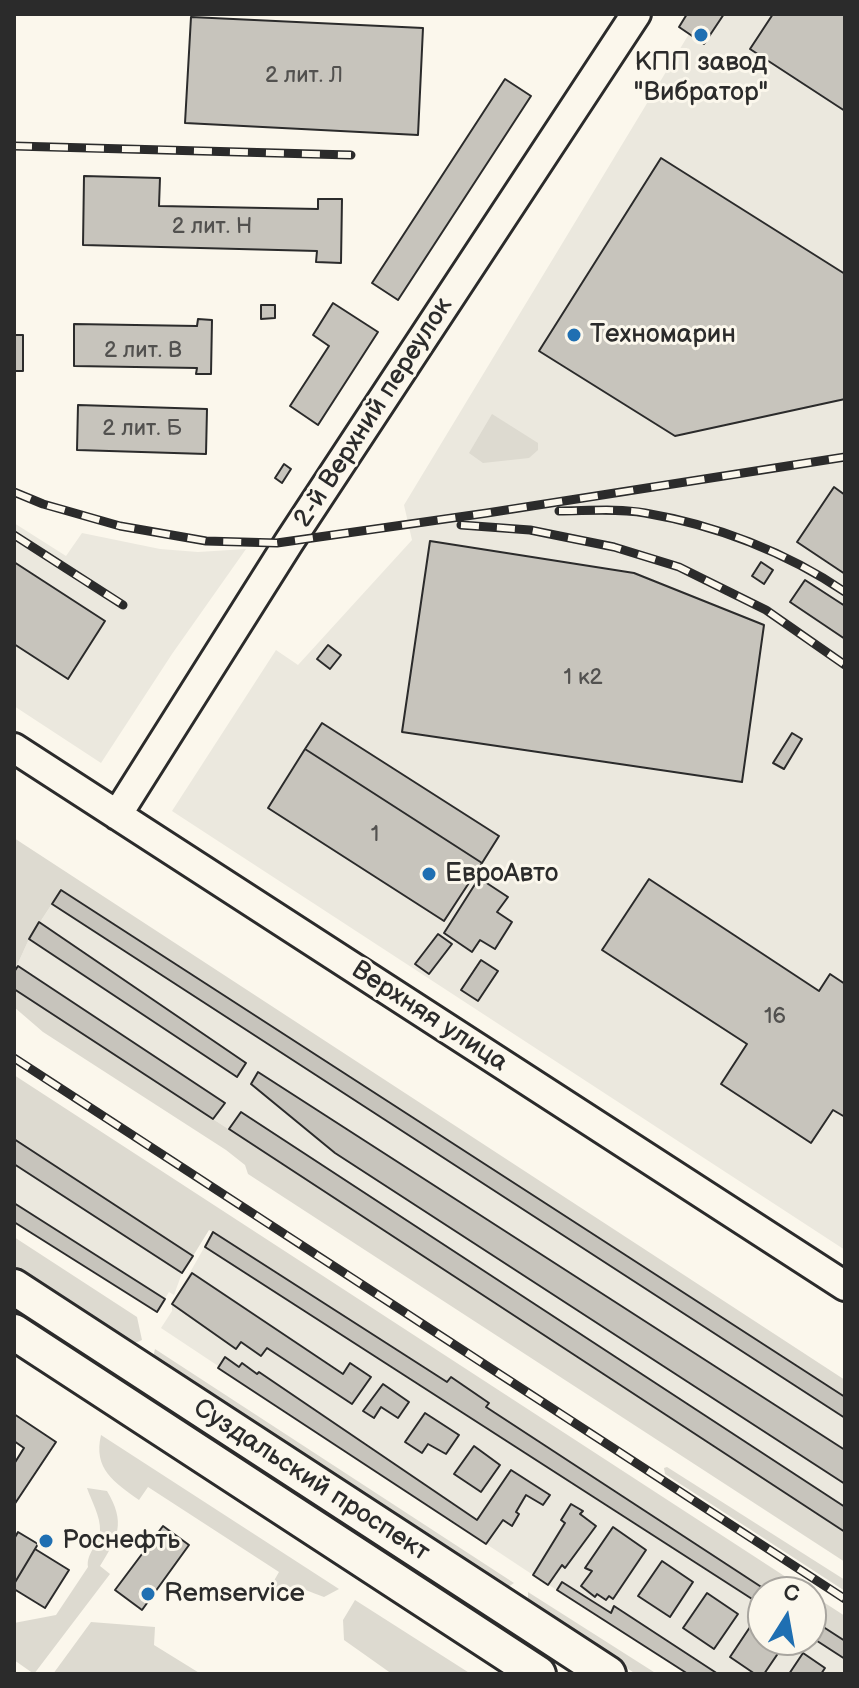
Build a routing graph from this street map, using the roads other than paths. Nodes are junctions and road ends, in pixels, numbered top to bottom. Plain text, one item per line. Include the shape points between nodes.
1 (636, 14) edge
2 (14, 748) edge
3 (117, 815) junction
4 (845, 1286) edge
5 (14, 1287) edge
6 (14, 1332) edge
7 (538, 1674) edge
8 (608, 1674) edge

1 - 3 street, 2-й Верхний переулок via 295,532
2 - 3 street, Верхняя улица
3 - 4 street, Верхняя улица
5 - 8 main road, Суздальский проспект
6 - 7 main road, Суздальский проспект

